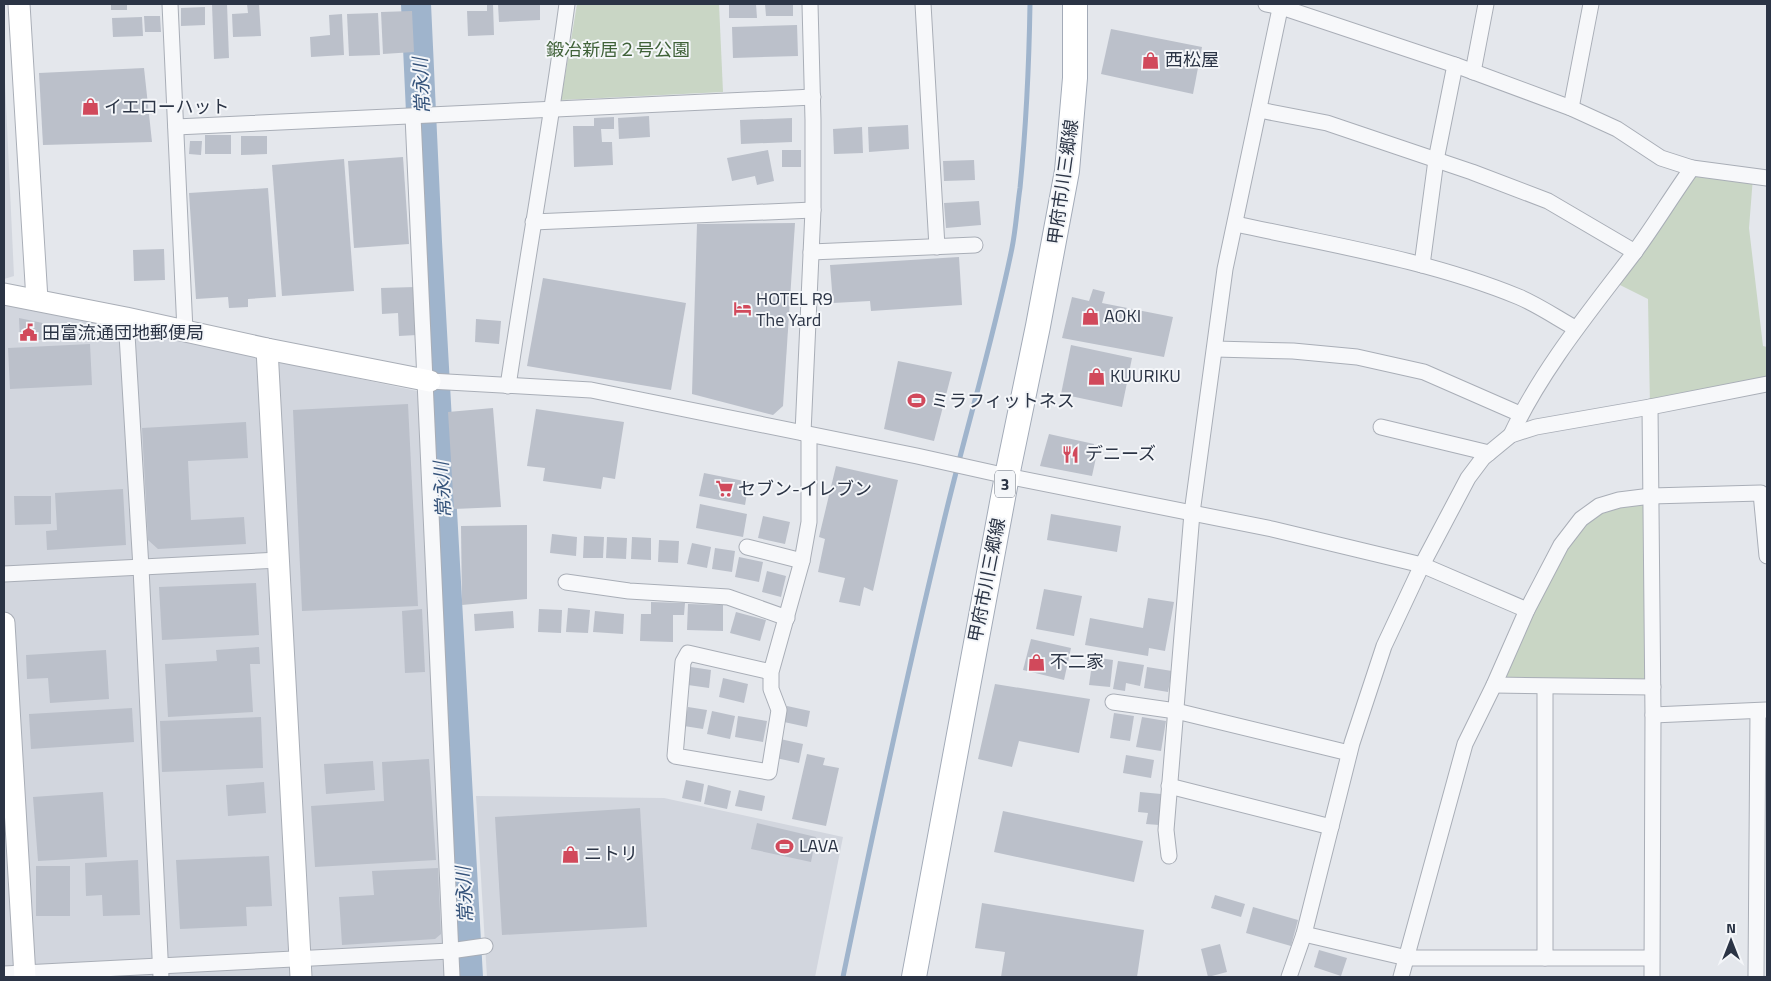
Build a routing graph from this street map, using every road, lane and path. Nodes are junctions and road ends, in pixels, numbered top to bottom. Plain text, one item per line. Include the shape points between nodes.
1 (19, 4) edge
2 (170, 4) edge
3 (567, 4) edge
4 (810, 4) edge
5 (923, 4) edge
6 (1075, 4) edge
7 (1486, 4) edge
8 (1591, 4) edge
9 (1276, 5) edge
10 (1455, 65) junction
11 (1473, 72) junction
12 (813, 97) junction
13 (1571, 108) junction
14 (553, 110) junction
15 (1259, 110) junction
16 (420, 116) junction
17 (176, 128) junction
18 (1436, 160) junction
19 (1692, 168) junction
20 (1767, 178) edge
21 (813, 210) junction
22 (533, 222) junction
23 (1236, 224) junction
24 (975, 245) dead end
25 (937, 248) junction
26 (812, 252) junction
27 (1635, 252) junction
28 (1422, 265) junction
29 (4, 294) edge
30 (37, 300) junction
31 (126, 318) junction
32 (1575, 328) junction
33 (185, 331) junction
34 (1214, 349) junction
35 (267, 350) junction
36 (434, 382) junction
37 (1767, 384) edge
38 (508, 386) junction
39 (1650, 407) junction
40 (1520, 414) junction
41 (1381, 427) dead end
42 (806, 434) junction
43 (1511, 435) junction
44 (1489, 453) junction
45 (1006, 476) junction
46 (1651, 496) junction
47 (1192, 513) junction
48 (747, 547) dead end
49 (1767, 556) edge
50 (279, 560) junction
51 (802, 561) junction
52 (1422, 564) junction
53 (141, 568) junction
54 (4, 574) edge
55 (566, 582) dead end
56 (1528, 610) junction
57 (787, 618) junction
58 (4, 623) edge
59 (771, 672) junction
60 (1494, 685) junction
61 (1545, 687) junction
62 (1653, 687) junction
63 (1113, 702) dead end
64 (1176, 710) junction
65 (1762, 711) edge
66 (1653, 715) junction
67 (1349, 753) junction
68 (1169, 786) junction
69 (1331, 827) junction
70 (1762, 843) edge
71 (1169, 856) dead end
72 (1304, 934) junction
73 (485, 946) dead end
74 (450, 950) junction
75 (1407, 958) junction
76 (1545, 958) junction
77 (1652, 958) junction
78 (300, 968) edge
79 (160, 972) edge
80 (18, 975) edge
81 (452, 977) edge
82 (914, 977) edge
83 (1289, 977) edge
84 (1401, 977) edge
85 (1652, 977) edge
86 (1756, 977) edge

1 - 30 street
2 - 17 street
3 - 14 street
4 - 12 street
5 - 25 street
6 - 45 main road, 甲府市川三郷線 / 3 via 1075,78 1067,171
7 - 11 street
8 - 13 street
9 - 10 street
9 - 15 street
10 - 11 street
10 - 18 street
11 - 13 street
12 - 14 street
12 - 21 street
13 - 19 street via 1617,129 1661,158
14 - 16 street
14 - 22 street
15 - 18 street via 1327,123
15 - 23 street
16 - 17 street
16 - 36 street
17 - 33 street
18 - 27 street via 1548,202
18 - 28 street
19 - 20 street
19 - 27 street
21 - 22 street
21 - 26 street
22 - 38 street
23 - 28 street
23 - 34 street via 1225,269
24 - 25 street
25 - 26 street
26 - 42 street
27 - 32 street
28 - 32 street via 1521,298
29 - 30 street
30 - 31 street
31 - 33 street
31 - 53 street
32 - 40 street
33 - 35 street
34 - 40 street via 1357,357 1424,372
34 - 47 street
35 - 36 street
35 - 50 street
36 - 38 street
36 - 74 street
37 - 39 street
38 - 42 street via 591,390
39 - 43 street via 1536,427
39 - 46 street
40 - 43 street
41 - 44 street
42 - 45 street
42 - 51 street via 809,522
43 - 44 street
44 - 52 street via 1468,478
45 - 47 street
45 - 82 main road, 甲府市川三郷線 / 3
46 - 49 street via 1762,493
46 - 56 street via 1599,506 1581,519 1561,545
46 - 62 street
47 - 52 street
47 - 64 street
48 - 51 street
50 - 53 street
50 - 78 street
51 - 57 street
52 - 56 street
52 - 67 street via 1384,646
53 - 54 street
53 - 79 street
55 - 57 street via 629,591 728,598
56 - 60 street
57 - 59 street
58 - 80 street
59 - 59 street via 688,653 683,662 675,756 769,772 779,710 771,689
60 - 61 street
60 - 75 street via 1465,744
61 - 62 street
61 - 76 street
62 - 66 street
63 - 64 street
64 - 67 street
64 - 68 street
65 - 66 street
65 - 70 street
66 - 77 street
67 - 69 street
68 - 69 street
68 - 71 street via 1166,830
69 - 72 street
70 - 86 street
72 - 75 street
72 - 83 street
73 - 74 street
74 - 78 street
74 - 81 street
75 - 76 street
75 - 84 street
76 - 77 street
77 - 85 street
78 - 79 street
79 - 80 street

